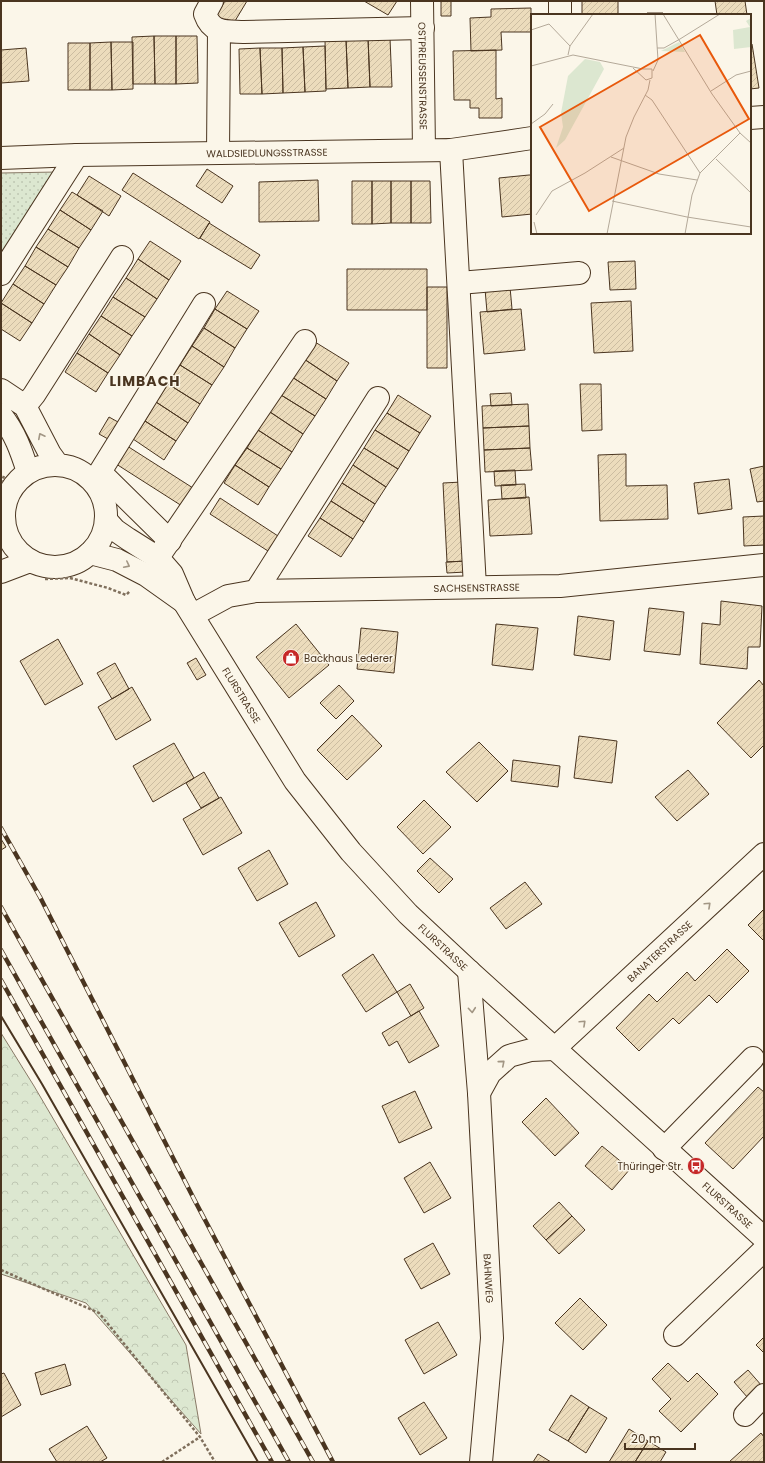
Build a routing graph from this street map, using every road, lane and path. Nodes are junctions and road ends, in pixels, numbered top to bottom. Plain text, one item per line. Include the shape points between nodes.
1 (212, 1) edge
2 (422, 1) edge
3 (560, 1) edge
4 (560, 14) edge
5 (423, 28) junction
6 (219, 30) junction
7 (764, 117) edge
8 (751, 118) edge
9 (531, 138) edge
10 (424, 150) junction
11 (451, 150) junction
12 (218, 153) junction
13 (77, 155) junction
14 (1, 158) edge
15 (122, 257) dead end
16 (579, 273) dead end
17 (1, 274) edge
18 (459, 283) junction
19 (204, 304) dead end
20 (305, 341) dead end
21 (1, 390) edge
22 (378, 398) dead end
23 (25, 406) junction
24 (1, 415) edge
25 (58, 465) junction
26 (28, 472) junction
27 (106, 520) junction
28 (3, 532) edge
29 (90, 553) junction
30 (158, 558) junction
31 (764, 565) edge
32 (35, 570) junction
33 (1, 572) edge
34 (475, 587) junction
35 (256, 591) junction
36 (189, 608) junction
37 (764, 854) edge
38 (469, 971) junction
39 (554, 1049) junction
40 (753, 1058) dead end
41 (479, 1094) junction
42 (664, 1149) junction
43 (764, 1238) edge
44 (764, 1250) edge
45 (1, 1270) edge
46 (675, 1335) dead end
47 (764, 1395) edge
48 (745, 1415) dead end
49 (200, 1437) junction
50 (162, 1462) edge
51 (215, 1462) edge
52 (481, 1462) edge

1 - 6 street via 205,14 210,25
2 - 5 street, OSTPREUSSENSTRASSE
3 - 4 street
5 - 6 street via 244,32
5 - 10 street, OSTPREUSSENSTRASSE
6 - 12 street
7 - 8 street
9 - 11 street, WALDSIEDLUNGSSTRASSE
10 - 11 street, WALDSIEDLUNGSSTRASSE
10 - 12 street, WALDSIEDLUNGSSTRASSE
11 - 18 street
12 - 13 street, WALDSIEDLUNGSSTRASSE
13 - 14 street, WALDSIEDLUNGSSTRASSE
13 - 17 street
15 - 23 street
16 - 18 street
18 - 34 street
19 - 30 street via 100,472
20 - 30 street
21 - 23 street
22 - 35 street
25 -> 23 street
24 - 26 street via 12,430
25 - 26 street via 42,466
25 - 27 street via 75,469 92,481 103,499
26 - 28 street via 12,488 6,501
27 - 29 street via 101,538
27 - 30 street, FLURSTRASSE via 115,530
28 - 32 street
29 -> 30 street, FLURSTRASSE via 117,560
29 - 32 street via 72,564
30 - 32 path via 126,595
30 - 36 street, FLURSTRASSE
31 - 34 street, SACHSENSTRASSE via 560,586
32 - 33 street
34 - 35 street, SACHSENSTRASSE
35 - 36 street, SACHSENSTRASSE via 228,596
36 - 38 street, FLURSTRASSE via 295,781 351,852 408,914
39 -> 37 street, BANATERSTRASSE
38 - 39 street, FLURSTRASSE
38 -> 41 street, BAHNWEG
41 -> 39 street via 490,1073 509,1056 531,1050
39 - 42 street, FLURSTRASSE
40 - 42 street
41 - 52 street, BAHNWEG via 492,1338
42 - 43 street, FLURSTRASSE
44 - 46 street
45 - 49 path via 99,1314
47 - 48 street
49 - 50 path
49 - 51 path

